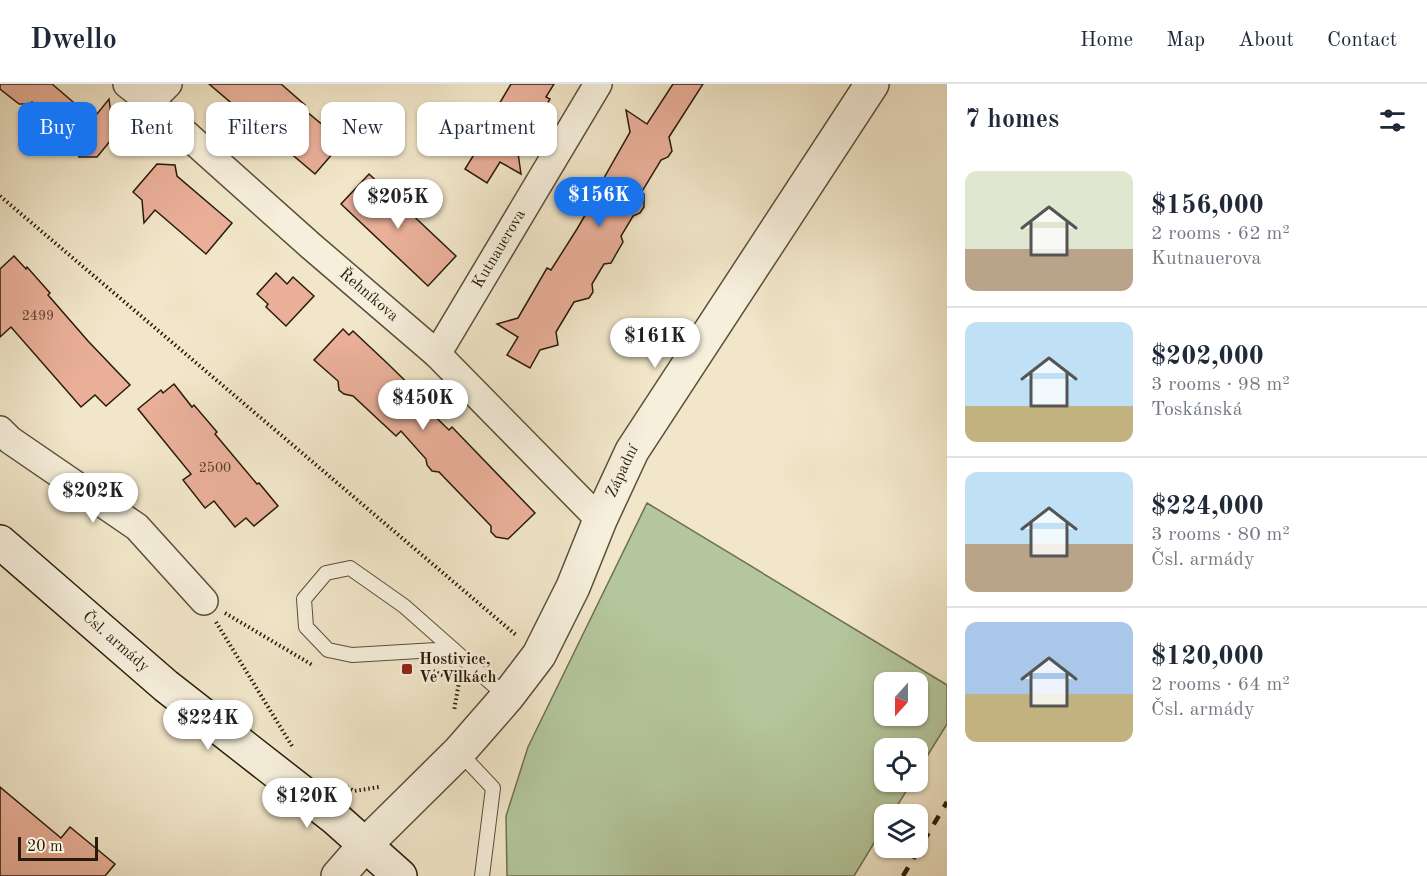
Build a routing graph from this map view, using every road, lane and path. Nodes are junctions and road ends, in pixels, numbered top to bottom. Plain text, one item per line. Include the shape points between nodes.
1 (127, 84) edge
2 (598, 84) edge
3 (872, 84) edge
4 (159, 93) edge
5 (0, 196) edge
6 (437, 354) junction
7 (0, 430) edge
8 (600, 520) junction
9 (0, 542) edge
10 (204, 601) junction
11 (453, 649) junction
12 (539, 655) junction
13 (320, 670) dead end
14 (430, 670) dead end
15 (507, 697) junction
16 (454, 713) dead end
17 (459, 752) junction
18 (285, 780) junction
19 (386, 780) dead end
20 (345, 786) dead end
21 (365, 845) junction
22 (338, 876) edge
23 (400, 876) edge
24 (482, 876) edge

1 - 4 street, Řehníkova
2 - 6 street, Kutnauerova
3 - 8 street, Západní via 632,451
4 - 6 street, Řehníkova via 311,246
5 - 12 path
6 - 8 street, Řehníkova
7 - 10 street via 137,527
8 - 12 street, Západní
9 - 18 street, Čsl. armády via 166,686
10 - 13 path
10 - 18 path via 301,759
11 - 11 lane via 404,606 350,568 326,573 304,598 306,627 328,650 351,655
11 - 15 lane
12 - 15 street, Západní
14 - 16 path via 459,682
15 - 17 street, Západní
17 - 21 street, Západní
17 - 24 lane via 493,788
18 - 21 street, Čsl. armády
19 - 20 path via 378,788 354,791
21 - 22 street, Západní
21 - 23 street, Čsl. armády

